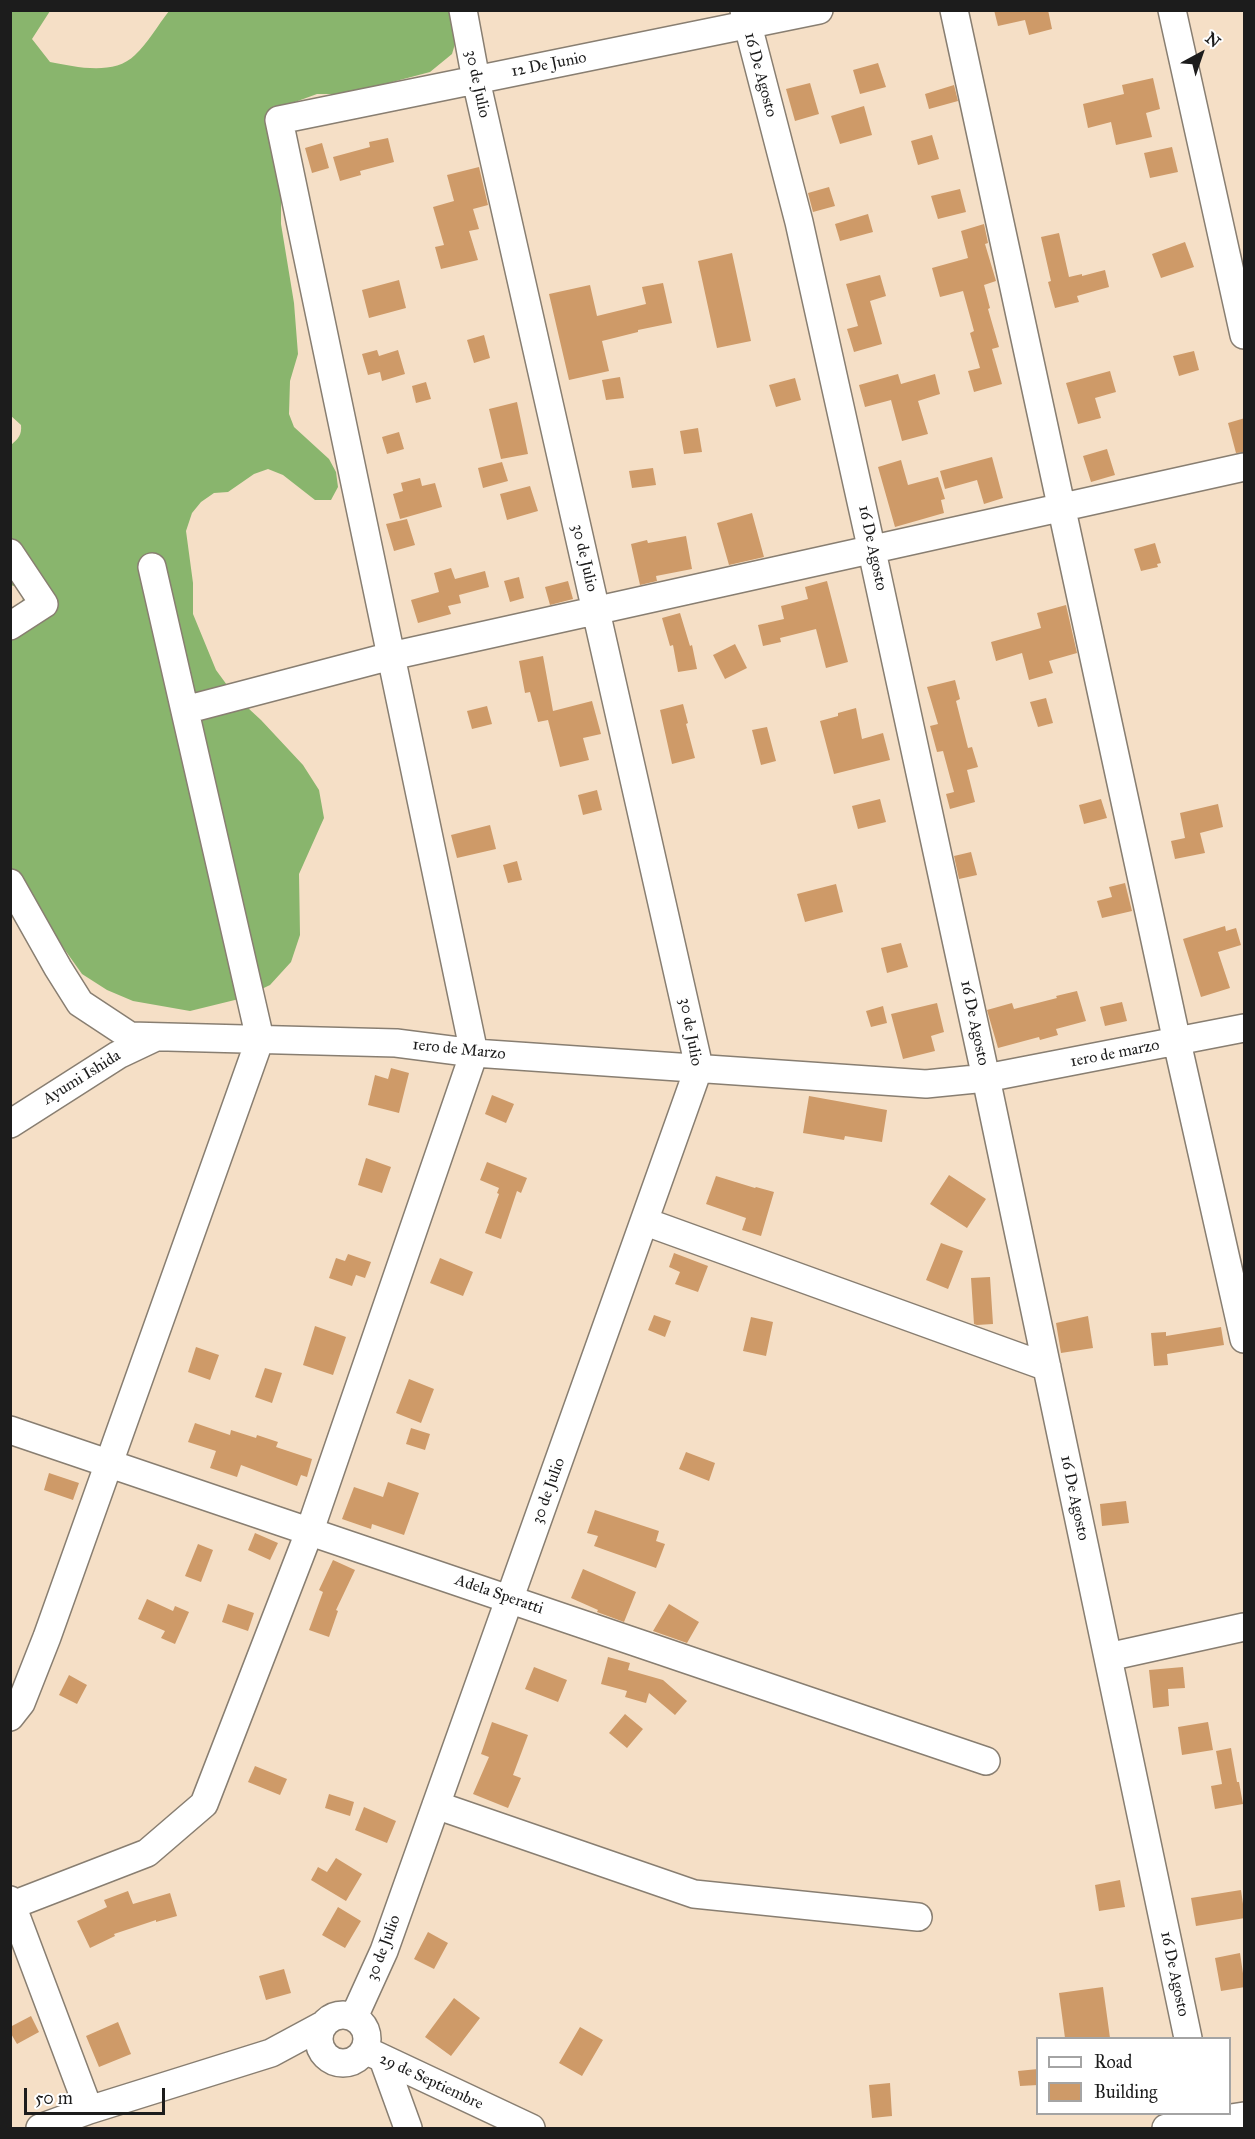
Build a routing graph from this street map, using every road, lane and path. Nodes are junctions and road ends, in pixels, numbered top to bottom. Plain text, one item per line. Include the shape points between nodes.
1 (463, 10) edge
2 (819, 10) edge
3 (954, 10) edge
4 (1172, 10) edge
5 (745, 18) edge
6 (476, 80) junction
7 (1235, 249) edge
8 (1245, 335) edge
9 (1245, 467) edge
10 (1061, 507) junction
11 (873, 551) junction
12 (10, 553) edge
13 (152, 567) dead end
14 (596, 612) junction
15 (10, 626) edge
16 (391, 656) junction
17 (185, 710) junction
18 (10, 883) edge
19 (1245, 1028) edge
20 (156, 1037) junction
21 (260, 1039) junction
22 (1177, 1042) junction
23 (474, 1053) junction
24 (699, 1067) junction
25 (986, 1078) junction
26 (10, 1124) edge
27 (646, 1222) junction
28 (1245, 1339) edge
29 (1047, 1367) junction
30 (10, 1430) edge
31 (109, 1463) junction
32 (310, 1530) junction
33 (510, 1599) junction
34 (1245, 1627) edge
35 (1108, 1657) junction
36 (10, 1718) edge
37 (987, 1761) dead end
38 (436, 1805) junction
39 (11, 1903) edge
40 (918, 1917) dead end
41 (354, 2017) junction
42 (323, 2025) junction
43 (1188, 2037) edge
44 (271, 2053) junction
45 (374, 2055) junction
46 (337, 2062) junction
47 (89, 2110) junction
48 (1245, 2116) edge
49 (1205, 2122) edge
50 (40, 2128) edge
51 (408, 2128) edge
52 (531, 2128) edge
53 (1166, 2128) edge

1 - 6 street, 30 de Julio
2 - 5 street, 12 De Junio
3 - 10 street
4 - 7 street
5 - 6 street, 12 De Junio
5 - 11 street, 16 De Agosto via 799,222
6 - 14 street, 30 de Julio
6 - 16 street, 12 De Junio via 279,120
7 - 8 street
9 - 10 street
10 - 11 street
10 - 22 street
11 - 14 street
11 - 25 street, 16 De Agosto
12 - 15 street via 44,604
13 - 17 street
14 - 16 street
14 - 24 street, 30 de Julio
16 - 17 street
16 - 23 street
17 - 21 street
18 - 20 street, 1ero de Marzo via 80,1003 130,1036
19 - 22 street, 1ero de marzo
20 - 21 street, 1ero de Marzo
20 - 26 street, Ayumi Ishida via 118,1055
21 - 23 street, 1ero de Marzo via 396,1043
21 - 31 street
22 - 25 street, 1ero de marzo
22 - 28 street
23 - 24 street, 1ero de Marzo
23 - 32 street
24 - 25 street, 1ero de Marzo via 926,1084
24 - 27 street, 30 de Julio
25 - 29 street, 16 De Agosto
27 - 29 street
27 - 33 street, 30 de Julio
29 - 35 street, 16 De Agosto
30 - 31 street, Adela Speratti
31 - 32 street, Adela Speratti
31 - 36 street via 47,1637 21,1703
32 - 33 street, Adela Speratti
32 - 39 street via 204,1804 147,1853
33 - 37 street, Adela Speratti
33 - 38 street, 30 de Julio
34 - 35 street
35 - 43 street, 16 De Agosto
38 - 40 street via 694,1894
38 - 41 street, 30 de Julio via 384,1952
39 - 47 street
41 - 42 street via 342,2015
41 - 45 street via 363,2025
42 - 44 street
42 - 46 street via 321,2047
44 - 46 street
44 - 47 street
45 - 46 street
45 - 51 street
45 - 52 street, 29 de Septiembre
47 - 50 street
48 - 49 street
49 - 53 street

